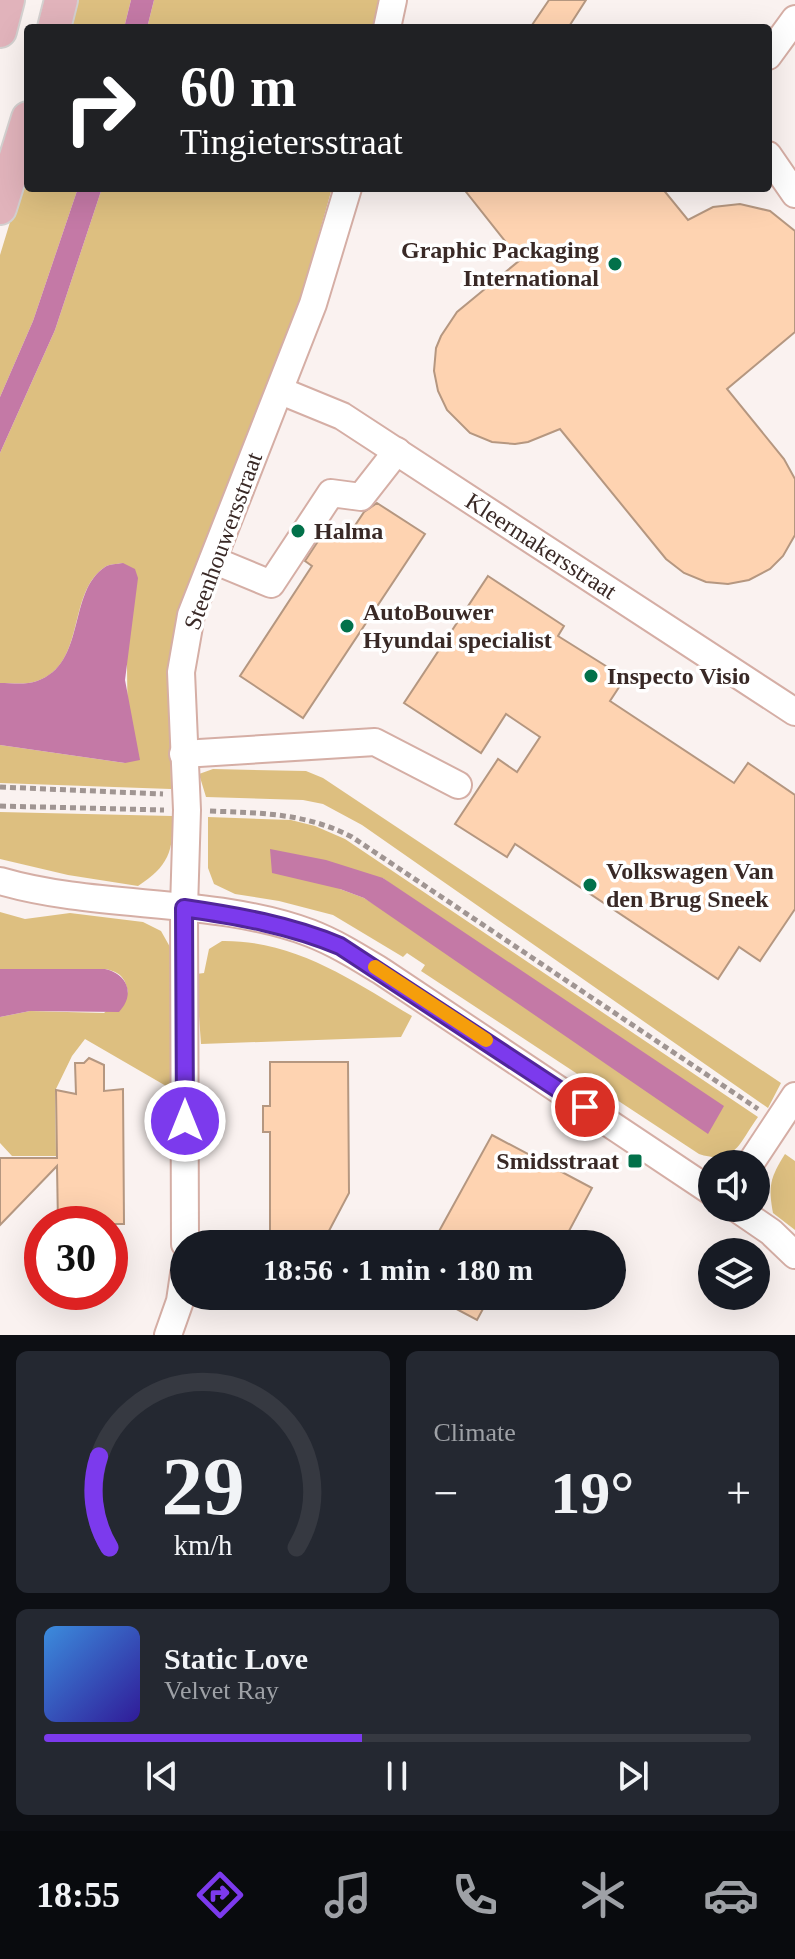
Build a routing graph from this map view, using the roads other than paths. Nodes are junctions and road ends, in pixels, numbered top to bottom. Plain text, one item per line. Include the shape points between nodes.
1 (8, 0) edge
2 (61, 0) edge
3 (393, 0) edge
4 (795, 19) edge
5 (55, 24) edge
6 (388, 24) edge
7 (0, 31) edge
8 (772, 51) edge
9 (24, 131) edge
10 (772, 161) edge
11 (347, 192) edge
12 (795, 194) edge
13 (0, 208) edge
14 (281, 391) junction
15 (397, 451) junction
16 (213, 560) junction
17 (795, 712) edge
18 (183, 754) junction
19 (458, 785) dead end
20 (0, 881) edge
21 (184, 908) junction
22 (795, 1096) edge
23 (759, 1150) edge
24 (698, 1183) edge
25 (756, 1222) edge
26 (185, 1230) edge
27 (795, 1255) edge
28 (177, 1310) edge
29 (168, 1335) edge

1 - 7 main road
2 - 5 main road
3 - 6 street
4 - 8 street
9 - 13 main road
10 - 12 street
11 - 14 street, Steenhouwersstraat
14 - 15 street, Kleermakersstraat via 342,416
14 - 16 street, Steenhouwersstraat
15 - 16 street via 361,497 331,493 271,584
15 - 17 street, Kleermakersstraat
16 - 18 street, Steenhouwersstraat via 191,615 181,672
18 - 19 street via 375,742
18 - 21 street, Steenhouwersstraat
20 - 21 street via 108,901
21 - 24 street via 254,919 340,946
21 - 26 street
22 - 23 street
25 - 27 street
28 - 29 street

